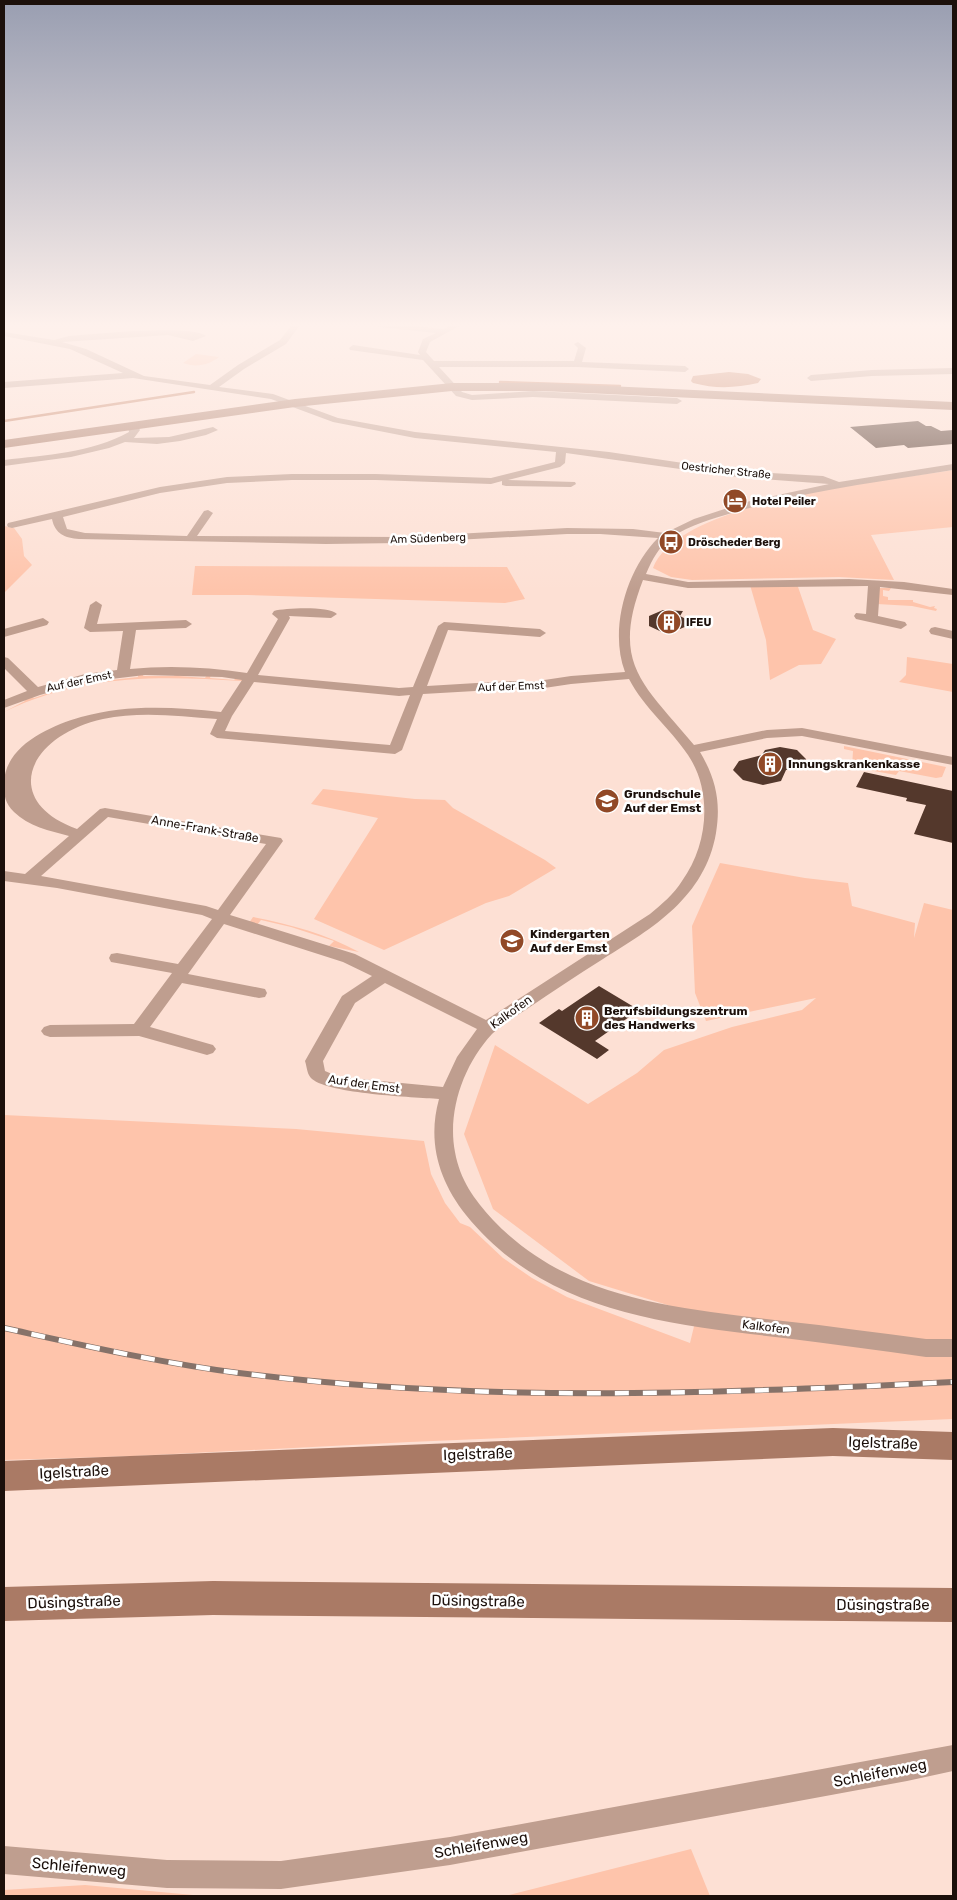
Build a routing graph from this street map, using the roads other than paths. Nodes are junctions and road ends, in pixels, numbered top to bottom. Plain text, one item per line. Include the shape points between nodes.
1 (220, 414) edge
2 (321, 414) edge
3 (133, 426) junction
4 (214, 430) dead end
5 (123, 439) junction
6 (4, 444) edge
7 (561, 451) junction
8 (4, 463) edge
9 (953, 467) edge
10 (495, 481) junction
11 (834, 482) dead end
12 (858, 483) joint
13 (571, 484) dead end
14 (208, 513) dead end
15 (57, 516) junction
16 (12, 525) dead end
17 (666, 536) junction
18 (190, 539) junction
19 (639, 576) junction
20 (874, 583) junction
21 (953, 592) edge
22 (96, 605) dead end
23 (331, 614) dead end
24 (43, 622) dead end
25 (186, 624) dead end
26 (901, 624) dead end
27 (130, 627) junction
28 (935, 631) dead end
29 (4, 633) edge
30 (540, 633) dead end
31 (953, 635) edge
32 (4, 661) edge
33 (123, 672) junction
34 (632, 675) junction
35 (251, 677) junction
36 (419, 691) junction
37 (35, 692) junction
38 (4, 704) edge
39 (225, 716) junction
40 (692, 750) junction
41 (953, 761) edge
42 (81, 835) junction
43 (16, 878) edge
44 (4, 891) edge
45 (223, 916) junction
46 (117, 958) dead end
47 (180, 973) junction
48 (383, 976) junction
49 (260, 993) dead end
50 (488, 1028) junction
51 (139, 1030) junction
52 (50, 1031) dead end
53 (207, 1049) dead end
54 (448, 1094) junction
55 (953, 1348) edge
56 (953, 1446) edge
57 (4, 1476) edge
58 (4, 1604) edge
59 (953, 1605) edge
60 (953, 1758) edge
61 (4, 1860) edge

1 - 3 street
2 - 7 street, Oestricher Straße via 381,429
3 - 5 street via 133,434
3 - 6 street
4 - 5 street via 166,440 136,442
5 - 8 street via 72,453
7 - 10 street via 557,465
7 - 11 street, Oestricher Straße via 737,474
9 - 12 street
10 - 13 street
10 - 15 street via 328,477 227,480 160,490
12 - 17 street, Oestricher Straße via 758,502 710,516
14 - 18 street
15 - 16 street
15 - 18 street, Am Südenberg via 60,528 70,535
17 - 18 street, Am Südenberg via 605,532 372,540
17 - 19 street, Oestricher Straße via 652,550
19 - 20 street via 688,585
19 - 34 street, Kalkofen via 622,630
20 - 21 street
20 - 26 street via 866,617
22 - 27 street via 90,628
23 - 35 street via 278,614 284,618
24 - 29 street
25 - 27 street
27 - 33 street, Auf der Emst
28 - 31 street
30 - 36 street via 444,626
32 - 37 street, Auf der Emst
33 - 35 street, Auf der Emst via 173,670
33 - 37 street, Auf der Emst via 85,678
34 - 36 street, Auf der Emst via 533,686
34 - 40 street, Kalkofen via 649,701
35 - 36 street, Auf der Emst via 269,682
35 - 39 street
36 - 39 street via 395,750 217,734
37 - 38 street, Auf der Emst
39 - 42 street via 154,710 122,711 86,719 39,740 20,756 13,768 8,785 10,798 21,811 48,826
40 - 41 street via 774,733 802,732
40 - 50 street, Kalkofen via 709,778 712,822 698,868 678,897 658,917
42 - 43 street, Anne-Frank-Straße
42 - 45 street, Anne-Frank-Straße via 105,812 276,841
43 - 44 street
43 - 45 street
45 - 47 street
45 - 48 street via 242,925 349,958
46 - 47 street
47 - 49 street
47 - 51 street
48 - 50 street
48 - 54 street, Auf der Emst via 348,1000 314,1061 317,1074 326,1080 339,1082
50 - 54 street, Kalkofen via 467,1053
51 - 52 street
51 - 53 street
54 - 55 street, Kalkofen via 443,1145 453,1183 499,1240 530,1266 567,1285 602,1298 677,1316 916,1347
56 - 57 street, Igelstraße via 833,1442 675,1446
58 - 59 street, Düsingstraße via 213,1598
60 - 61 street, Schleifenweg via 460,1849 281,1875 167,1874

